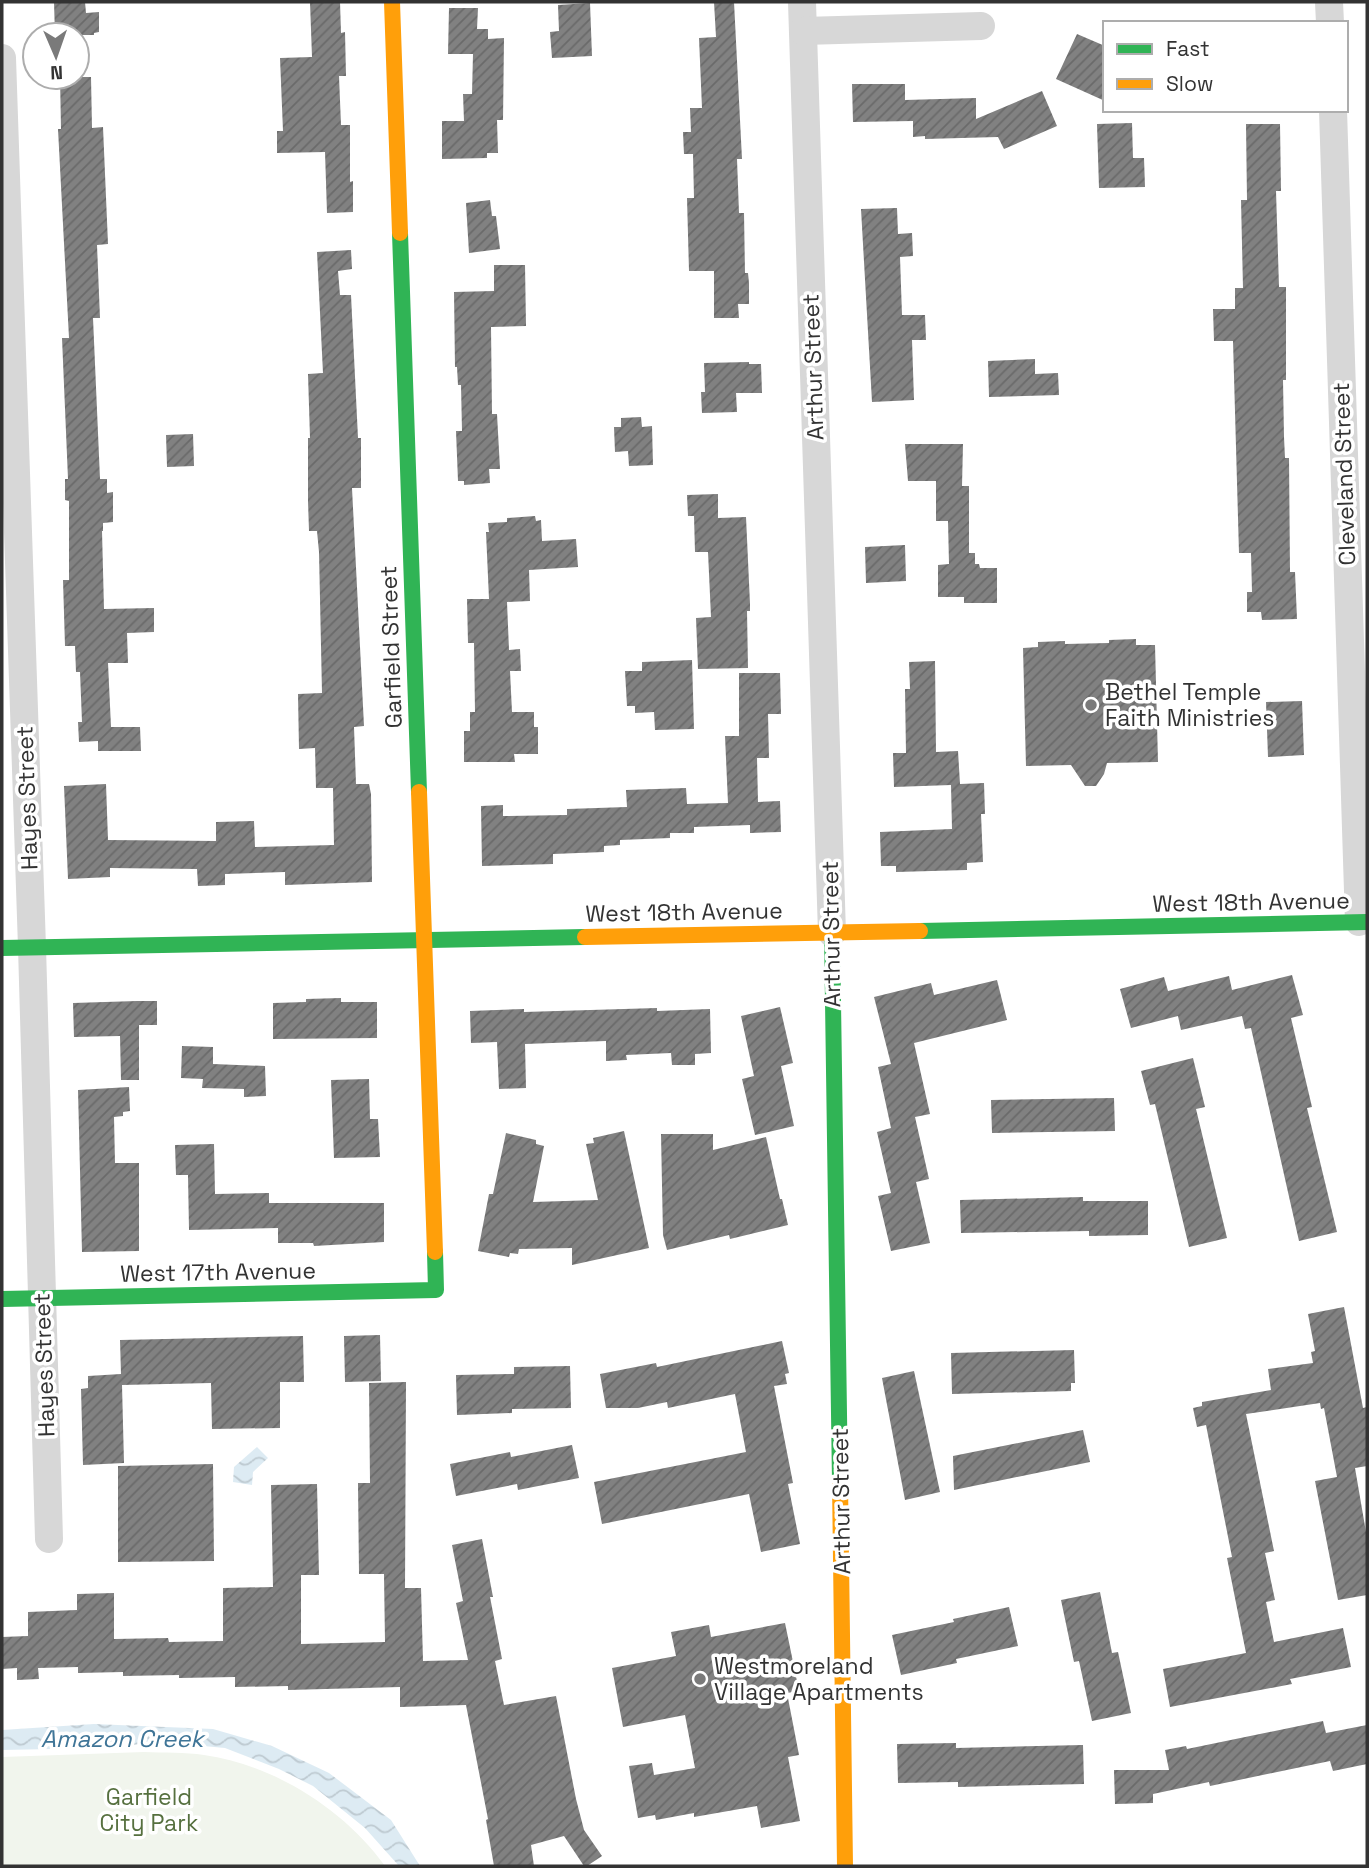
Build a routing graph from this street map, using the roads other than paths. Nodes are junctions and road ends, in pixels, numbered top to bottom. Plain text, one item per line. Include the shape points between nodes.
1 (392, 2) edge
2 (802, 2) edge
3 (1329, 2) edge
4 (1330, 21) edge
5 (981, 26) dead end
6 (803, 31) junction
7 (2, 58) edge
8 (1333, 112) edge
9 (1355, 424) edge
10 (1363, 922) edge
11 (832, 933) junction
12 (424, 940) junction
13 (32, 947) junction
14 (2, 948) edge
15 (436, 1290) joint
16 (41, 1298) junction
17 (2, 1299) edge
18 (49, 1539) dead end
19 (845, 1866) edge

1 - 12 street, Garfield Street
2 - 6 street, Arthur Street
3 - 4 street
5 - 6 street
6 - 11 street, Arthur Street
7 - 13 street, Hayes Street
8 - 9 street, Cleveland Street
9 - 10 street, Cleveland Street
10 - 11 street, West 18th Avenue
11 - 12 street, West 18th Avenue
11 - 19 street, Arthur Street
12 - 13 street, West 18th Avenue
12 - 15 street, Garfield Street
13 - 14 street, West 18th Avenue
13 - 16 street, Hayes Street
15 - 16 street, West 17th Avenue
16 - 17 street, West 17th Avenue
16 - 18 street, Hayes Street

